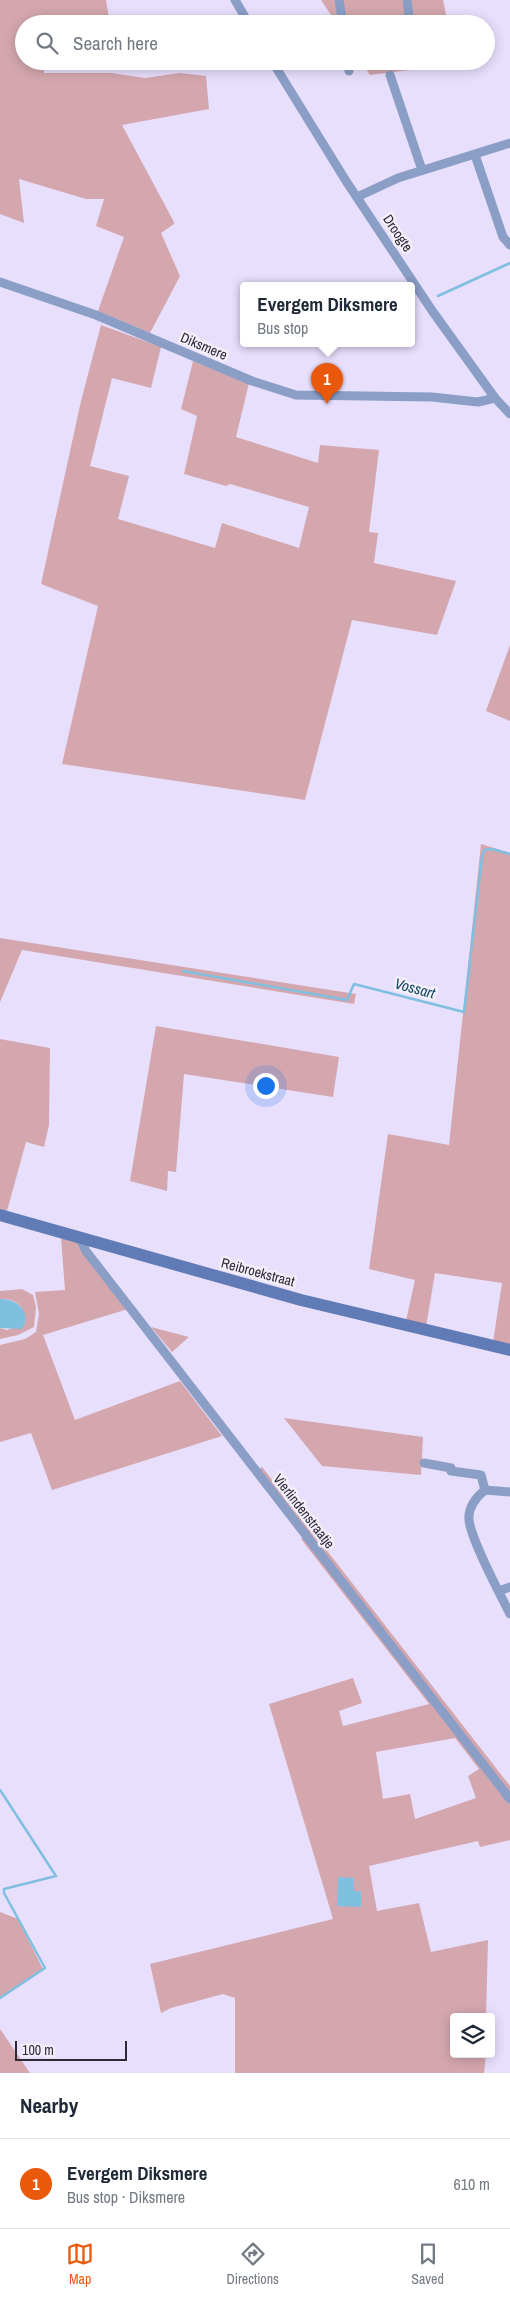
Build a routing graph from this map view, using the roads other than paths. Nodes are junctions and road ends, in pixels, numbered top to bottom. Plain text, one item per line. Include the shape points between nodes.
1 (235, 0) edge
2 (340, 0) edge
3 (406, 0) edge
4 (244, 15) edge
5 (342, 15) edge
6 (408, 15) edge
7 (278, 70) edge
8 (390, 75) dead end
9 (510, 143) edge
10 (475, 155) junction
11 (422, 170) junction
12 (357, 197) junction
13 (510, 245) edge
14 (0, 282) edge
15 (413, 282) edge
16 (415, 285) edge
17 (495, 398) junction
18 (510, 413) edge
19 (0, 1215) edge
20 (79, 1237) junction
21 (510, 1350) edge
22 (424, 1463) dead end
23 (485, 1490) junction
24 (510, 1492) edge
25 (510, 1587) edge
26 (499, 1591) junction
27 (510, 1614) edge
28 (510, 1799) edge

1 - 4 street
2 - 5 street
3 - 6 street
7 - 12 street, Droogte
8 - 11 street
9 - 10 street
10 - 11 street
10 - 13 street via 503,237
11 - 12 street
12 - 15 street, Droogte
14 - 17 street, Diksmere via 96,315 252,381 296,395 432,397 478,402
16 - 17 street, Droogte
17 - 18 street, Droogte
19 - 20 street, Reibroekstraat
20 - 21 street, Reibroekstraat via 310,1302
20 - 28 street, Vierlindenstraatje via 86,1251
22 - 23 street via 481,1475
23 - 24 street
23 - 26 street via 472,1504 469,1521
25 - 26 street
26 - 27 street

